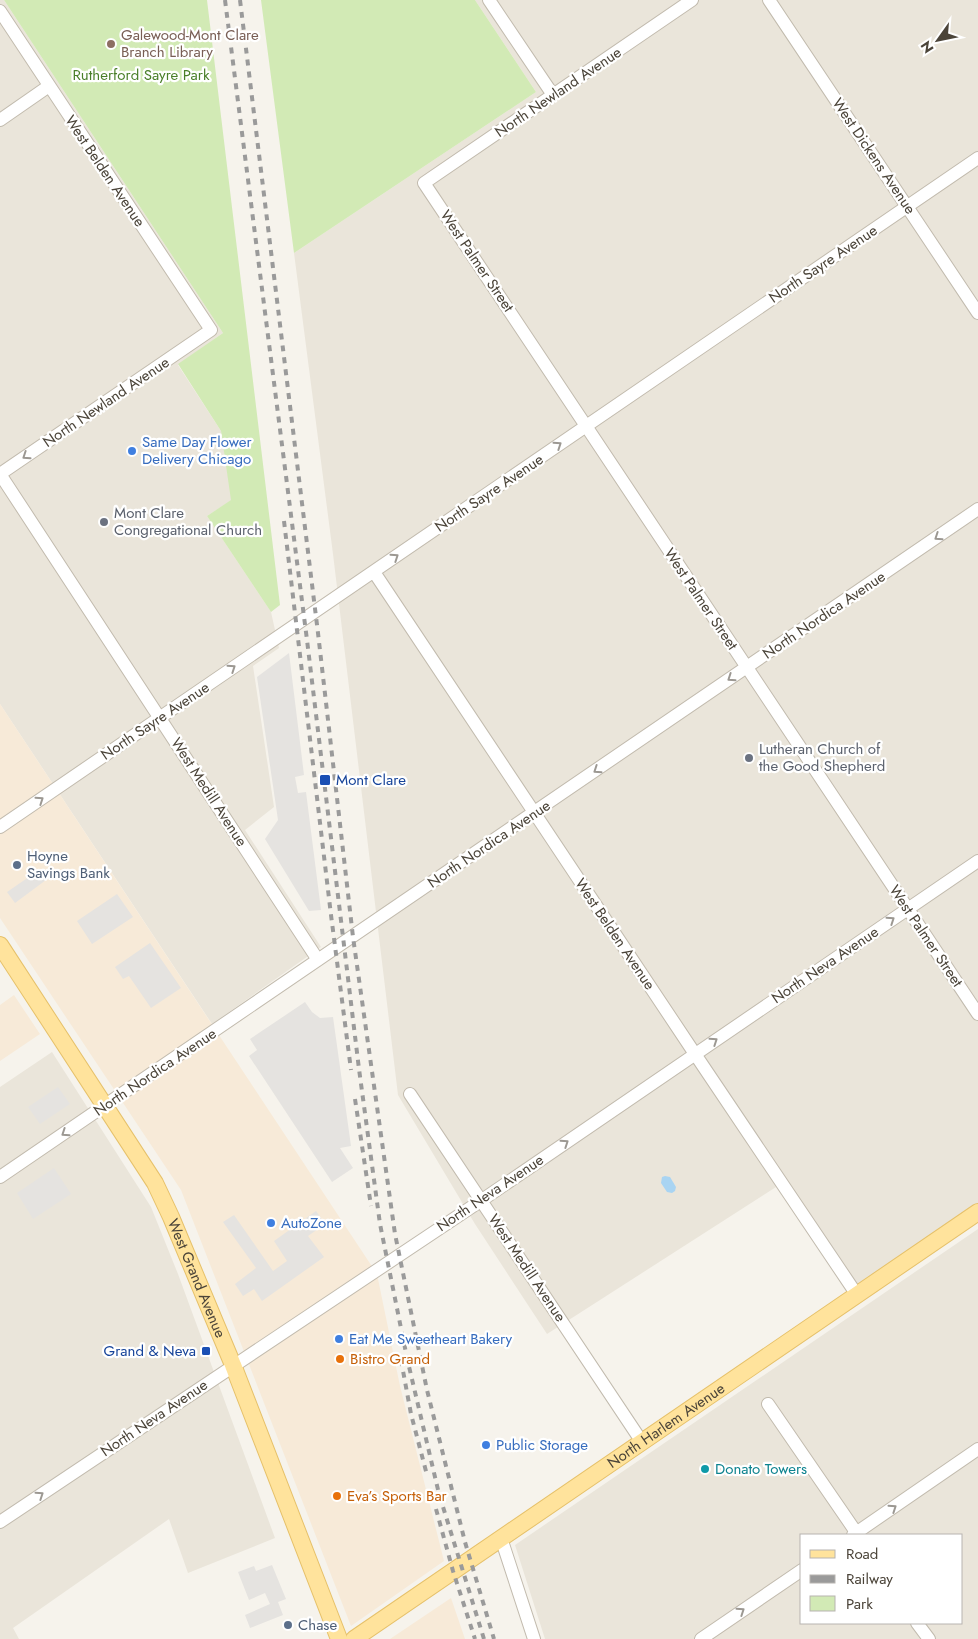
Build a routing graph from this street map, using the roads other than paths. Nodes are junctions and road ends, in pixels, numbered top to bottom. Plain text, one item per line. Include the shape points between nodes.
1 (489, 0) edge
2 (692, 0) edge
3 (769, 0) edge
4 (0, 11) edge
5 (49, 86) junction
6 (553, 95) junction
7 (0, 120) edge
8 (978, 158) edge
9 (424, 183) joint
10 (907, 207) junction
11 (978, 313) edge
12 (211, 330) joint
13 (586, 426) junction
14 (0, 474) edge
15 (978, 509) edge
16 (374, 572) junction
17 (747, 667) junction
18 (160, 718) junction
19 (535, 813) junction
20 (0, 827) edge
21 (978, 861) edge
22 (908, 909) junction
23 (0, 945) edge
24 (318, 960) junction
25 (978, 1014) edge
26 (695, 1054) junction
27 (410, 1094) dead end
28 (106, 1105) junction
29 (0, 1177) edge
30 (482, 1200) junction
31 (978, 1212) edge
32 (857, 1295) junction
33 (233, 1365) junction
34 (768, 1404) dead end
35 (642, 1442) junction
36 (978, 1450) edge
37 (0, 1522) edge
38 (855, 1534) edge
39 (501, 1538) junction
40 (800, 1571) edge
41 (919, 1624) edge
42 (339, 1639) edge
43 (354, 1639) edge
44 (534, 1639) edge
45 (701, 1639) edge
46 (928, 1639) edge

1 - 6 street
2 - 6 street, North Newland Avenue
3 - 10 street, West Dickens Avenue
4 - 5 street, West Belden Avenue
5 - 7 street
5 - 12 street, West Belden Avenue
6 - 9 street, North Newland Avenue
8 - 10 street, North Sayre Avenue
9 - 13 street, West Palmer Street
10 - 11 street, West Dickens Avenue
10 - 13 street, North Sayre Avenue
12 -> 14 street, North Newland Avenue
16 -> 13 street, North Sayre Avenue
13 - 17 street, West Palmer Street
14 - 18 street, West Medill Avenue
15 -> 17 street, North Nordica Avenue
18 -> 16 street, North Sayre Avenue
16 - 19 street, West Belden Avenue
17 -> 19 street, North Nordica Avenue
17 - 22 street, West Palmer Street
20 -> 18 street, North Sayre Avenue
18 - 24 street, West Medill Avenue
19 - 24 street, North Nordica Avenue
19 - 26 street, West Belden Avenue
21 - 22 street, North Neva Avenue
22 - 25 street, West Palmer Street
26 -> 22 street, North Neva Avenue
23 - 28 main road, West Grand Avenue
24 - 28 street, North Nordica Avenue
30 -> 26 street, North Neva Avenue
26 - 32 street, West Belden Avenue
27 - 30 street, West Medill Avenue
28 -> 29 street, North Nordica Avenue
28 - 33 main road, West Grand Avenue via 155,1183
30 - 33 street, North Neva Avenue
30 - 35 street, West Medill Avenue
31 - 32 main road, North Harlem Avenue
32 - 35 main road, North Harlem Avenue
37 -> 33 street, North Neva Avenue
33 - 42 main road, West Grand Avenue
34 - 38 street
35 - 39 main road, North Harlem Avenue
38 -> 36 street
39 - 43 main road, North Harlem Avenue
39 - 44 street
45 -> 40 street
41 - 46 street

